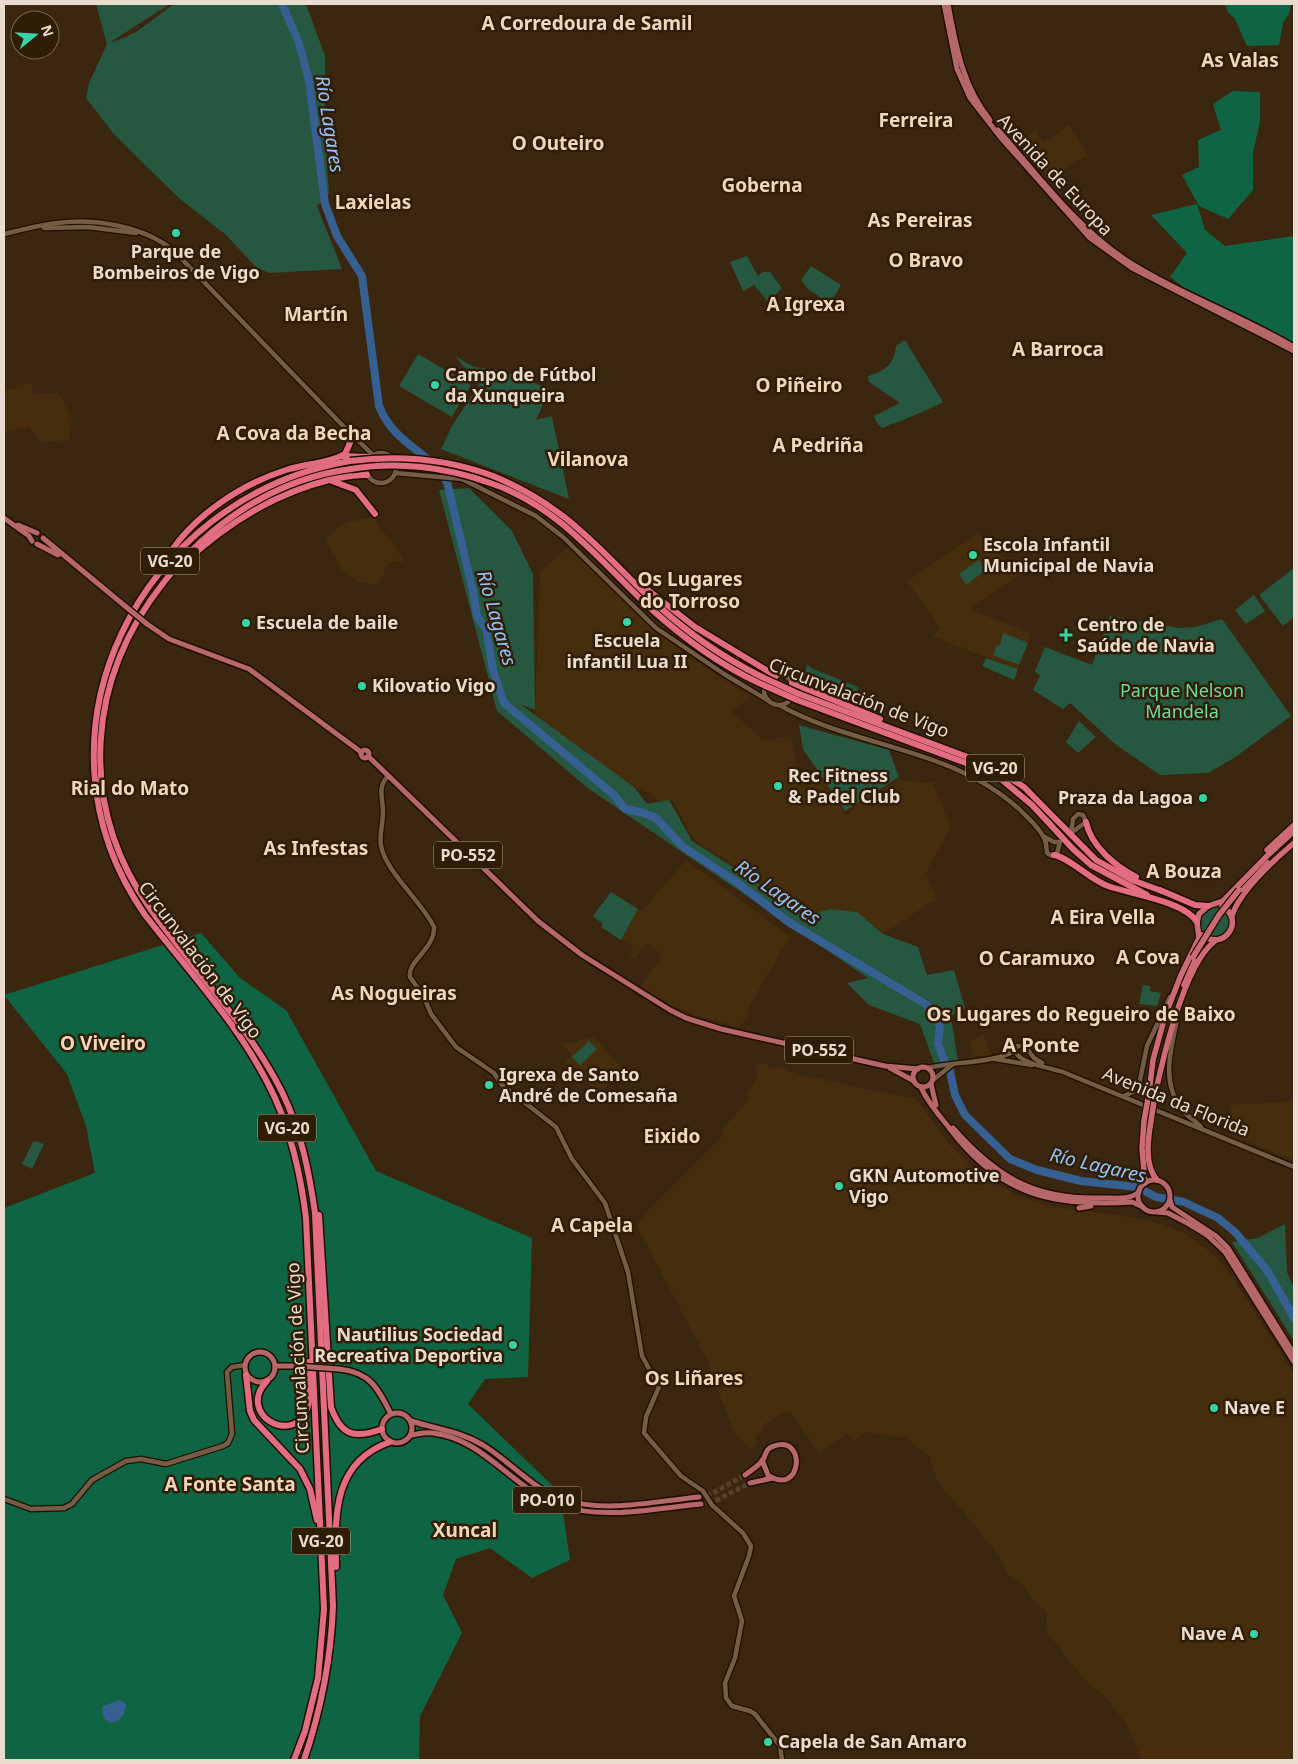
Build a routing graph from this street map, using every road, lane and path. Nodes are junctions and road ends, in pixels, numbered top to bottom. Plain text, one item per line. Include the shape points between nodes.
1 (944, 4) edge
2 (948, 4) edge
3 (89, 223) junction
4 (62, 224) junction
5 (111, 230) junction
6 (140, 233) junction
7 (4, 234) edge
8 (1294, 347) edge
9 (1294, 351) edge
10 (347, 430) junction
11 (342, 456) junction
12 (372, 456) junction
13 (350, 465) junction
14 (395, 473) junction
15 (367, 475) junction
16 (331, 480) junction
17 (374, 514) dead end
18 (4, 517) edge
19 (36, 533) junction
20 (42, 538) junction
21 (35, 542) junction
22 (610, 557) junction
23 (72, 562) junction
24 (158, 575) junction
25 (155, 593) junction
26 (776, 676) junction
27 (760, 680) junction
28 (792, 684) junction
29 (765, 688) junction
30 (750, 691) junction
31 (798, 697) junction
32 (769, 702) junction
33 (787, 703) junction
34 (779, 705) junction
35 (793, 713) junction
36 (920, 737) junction
37 (96, 752) junction
38 (388, 776) junction
39 (1086, 822) dead end
40 (1294, 825) edge
41 (1294, 832) edge
42 (1043, 836) junction
43 (1294, 837) edge
44 (1054, 843) junction
45 (1294, 843) edge
46 (1046, 846) junction
47 (1054, 856) junction
48 (1162, 891) junction
49 (1238, 891) junction
50 (1148, 896) junction
51 (1217, 905) junction
52 (1208, 906) junction
53 (1232, 916) junction
54 (1197, 922) junction
55 (1200, 932) junction
56 (1215, 941) junction
57 (174, 946) junction
58 (1181, 975) junction
59 (1187, 986) junction
60 (1015, 1051) junction
61 (1028, 1051) junction
62 (1022, 1058) junction
63 (994, 1059) junction
64 (1004, 1060) junction
65 (885, 1066) junction
66 (944, 1066) junction
67 (1046, 1066) junction
68 (928, 1068) junction
69 (918, 1069) junction
70 (914, 1081) junction
71 (932, 1082) junction
72 (921, 1088) junction
73 (1152, 1094) junction
74 (1124, 1096) junction
75 (1148, 1121) junction
76 (1202, 1128) junction
77 (1294, 1167) edge
78 (310, 1172) junction
79 (1157, 1180) junction
80 (1145, 1183) junction
81 (1138, 1194) junction
82 (1106, 1203) junction
83 (1170, 1204) junction
84 (1143, 1207) junction
85 (1079, 1208) dead end
86 (1157, 1212) junction
87 (311, 1319) junction
88 (1294, 1354) edge
89 (1294, 1362) edge
90 (244, 1364) junction
91 (275, 1366) junction
92 (246, 1375) junction
93 (267, 1381) junction
94 (391, 1414) junction
95 (411, 1421) junction
96 (382, 1429) junction
97 (411, 1435) junction
98 (390, 1442) junction
99 (762, 1460) junction
100 (745, 1475) tunnel mouth
101 (773, 1478) junction
102 (750, 1482) tunnel mouth
103 (699, 1497) tunnel mouth
104 (4, 1499) edge
105 (702, 1504) tunnel mouth
106 (321, 1530) junction
107 (333, 1606) junction
108 (782, 1758) edge
109 (294, 1760) edge
110 (304, 1760) edge
111 (788, 1760) edge

1 - 9 main road, Avenida de Europa via 958,69 970,98 995,132 1090,238 1132,268
2 - 8 main road, Avenida de Europa via 961,67 978,105 1085,227 1142,270
3 - 4 main road
3 - 5 main road
3 - 6 main road
4 - 5 main road
4 - 7 main road
5 - 6 main road
6 - 10 main road via 163,242 174,251
10 - 11 highway via 350,446
10 - 12 main road
11 - 12 highway
11 - 24 highway via 284,470 220,504 189,529
12 - 14 main road via 383,453 389,456 395,464
12 - 15 main road via 366,466
13 - 22 highway, Circunvalación de Vigo / VG-20, bridge via 386,458 419,459 452,464 493,476 562,514
13 - 24 highway, Circunvalación de Vigo / VG-20 via 294,476 242,501 196,535
13 - 25 highway, Circunvalación de Vigo / VG-20 via 307,479 250,504 199,542
13 - 27 highway, Circunvalación de Vigo / VG-20, bridge via 420,467 459,473 527,500 584,541 678,632 721,662
14 - 15 main road via 389,481 380,484
14 - 30 main road via 459,478 530,512 550,526 656,628
15 - 16 highway
16 - 17 highway via 356,490
16 - 25 highway via 291,492 247,514 198,550
18 - 19 main road, PO-552
18 - 21 main road, PO-552
19 - 20 main road, PO-552
19 - 21 main road via 32,536
20 - 21 main road
20 - 23 main road, PO-552
21 - 23 main road, PO-552
22 - 26 highway via 694,627
22 - 27 highway, Circunvalación de Vigo / VG-20 via 683,627
23 - 38 main road, PO-552, bridge via 169,639 249,670 361,752 368,751 368,756
24 - 37 highway, Circunvalación de Vigo / VG-20 via 124,628 108,666 94,728
25 - 37 highway, Circunvalación de Vigo / VG-20 via 128,637 115,666
26 - 28 main road via 785,677
26 - 29 main road
27 - 31 highway, Circunvalación de Vigo / VG-20, bridge
28 - 33 main road via 793,694
28 - 36 highway
29 - 30 main road
29 - 32 main road
30 - 32 main road
31 - 36 highway, Circunvalación de Vigo / VG-20
31 - 50 highway, Circunvalación de Vigo / VG-20 via 1000,779 1032,805 1086,861
32 - 34 main road
33 - 34 main road
33 - 35 main road
34 - 35 main road
35 - 42 main road via 932,758 970,775 1015,806
36 - 48 highway, Circunvalación de Vigo / VG-20 via 1009,776 1096,860 1132,880
37 - 57 highway, Circunvalación de Vigo / VG-20 via 102,791 122,858
38 - 65 main road, PO-552 via 555,935 670,1010 721,1029
38 - 108 main road, bridge via 380,791 382,853 434,927 432,941 412,967 410,977 431,1014 456,1047 494,1073 502,1085 556,1127 572,1159 605,1203 628,1272 642,1356 659,1387 646,1418 644,1433 681,1476 703,1491 712,1505 743,1533 750,1546 734,1596 742,1621 735,1658 725,1683 726,1698 732,1706 754,1713 780,1746
39 - 48 highway via 1090,834 1108,857
40 - 49 highway via 1260,858
41 - 49 highway via 1267,856
42 - 44 main road
42 - 46 main road
43 - 49 highway
44 - 46 main road
44 - 47 main road via 1060,842
45 - 53 highway via 1248,890
46 - 47 main road via 1047,853
47 - 50 highway via 1063,858 1107,886
48 - 52 highway via 1195,905
49 - 51 highway
49 - 73 highway, bridge via 1188,974 1159,1055
50 - 54 highway via 1187,912
51 - 52 highway
51 - 53 highway via 1226,908
52 - 54 highway via 1202,910
53 - 56 highway via 1230,933
54 - 55 highway
55 - 56 highway
55 - 58 highway, bridge
56 - 59 highway via 1206,949
57 - 78 highway, Circunvalación de Vigo / VG-20 via 259,1051 293,1118
57 - 87 highway, Circunvalación de Vigo / VG-20 via 249,1050 275,1098 289,1135 306,1218
58 - 73 highway via 1160,1034
58 - 74 main road via 1150,1035 1138,1090
59 - 73 highway
59 - 76 main road via 1175,1027 1168,1075 1177,1102
60 - 61 main road via 1022,1045
60 - 62 main road
60 - 63 main road, Avenida da Florida
61 - 62 main road
61 - 67 main road, Avenida da Florida
62 - 64 main road, Avenida da Florida
62 - 67 main road, Avenida da Florida
63 - 64 main road, Avenida da Florida
63 - 66 main road, Avenida da Florida
64 - 67 main road, Avenida da Florida
65 - 69 main road
65 - 70 main road
66 - 68 main road, Avenida da Florida
66 - 71 main road, Avenida da Florida
67 - 74 main road, Avenida da Florida
68 - 69 main road
68 - 71 main road
69 - 70 main road
70 - 72 main road
71 - 72 main road
71 - 81 main road via 934,1103 946,1120 979,1156 1012,1180 1053,1195 1080,1199
72 - 82 main road via 976,1159 1009,1182 1040,1197
73 - 75 highway, bridge
74 - 76 main road, Avenida da Florida
75 - 79 highway via 1150,1163
75 - 80 highway via 1142,1148
76 - 77 main road, Avenida da Florida
78 - 96 highway via 320,1228 332,1407 338,1423 352,1434 364,1435
78 - 107 highway, Circunvalación de Vigo / VG-20 via 315,1214
79 - 80 main road
79 - 83 main road via 1165,1185
80 - 81 main road
81 - 84 main road
82 - 84 main road via 1132,1202
82 - 85 main road
83 - 86 main road
83 - 88 main road via 1228,1248
84 - 86 main road
86 - 89 main road via 1168,1213 1207,1235 1225,1252
87 - 93 highway via 308,1333 309,1403 298,1421 280,1426 263,1416 258,1407 258,1396
87 - 106 highway, Circunvalación de Vigo / VG-20
90 - 91 main road via 250,1355 261,1352 272,1357
90 - 92 main road
90 - 104 main road via 227,1372 232,1434 223,1446 166,1464 141,1459 126,1461 92,1480 72,1504 64,1508 31,1509
91 - 93 main road
91 - 94 main road, bridge via 357,1372 369,1379
92 - 93 main road via 257,1382
92 - 106 highway via 250,1412 300,1469 310,1488
94 - 95 main road via 402,1414
94 - 96 main road via 384,1420
95 - 97 main road
95 - 103 main road, PO-010 via 472,1439 533,1485 566,1500 604,1505
96 - 98 main road
97 - 98 main road via 403,1442
97 - 105 main road, PO-010 via 434,1433 462,1442 488,1457 531,1492 573,1509 605,1512
98 - 107 highway via 371,1450 358,1462 342,1488 336,1511 337,1582
99 - 100 main road
99 - 101 main road via 765,1471
99 - 101 main road via 774,1446 785,1445 794,1452 798,1463 794,1473 784,1479
101 - 102 main road
106 - 109 highway, Circunvalación de Vigo / VG-20 via 324,1609 321,1652 313,1701
107 - 110 highway, Circunvalación de Vigo / VG-20 via 325,1686
108 - 111 main road

